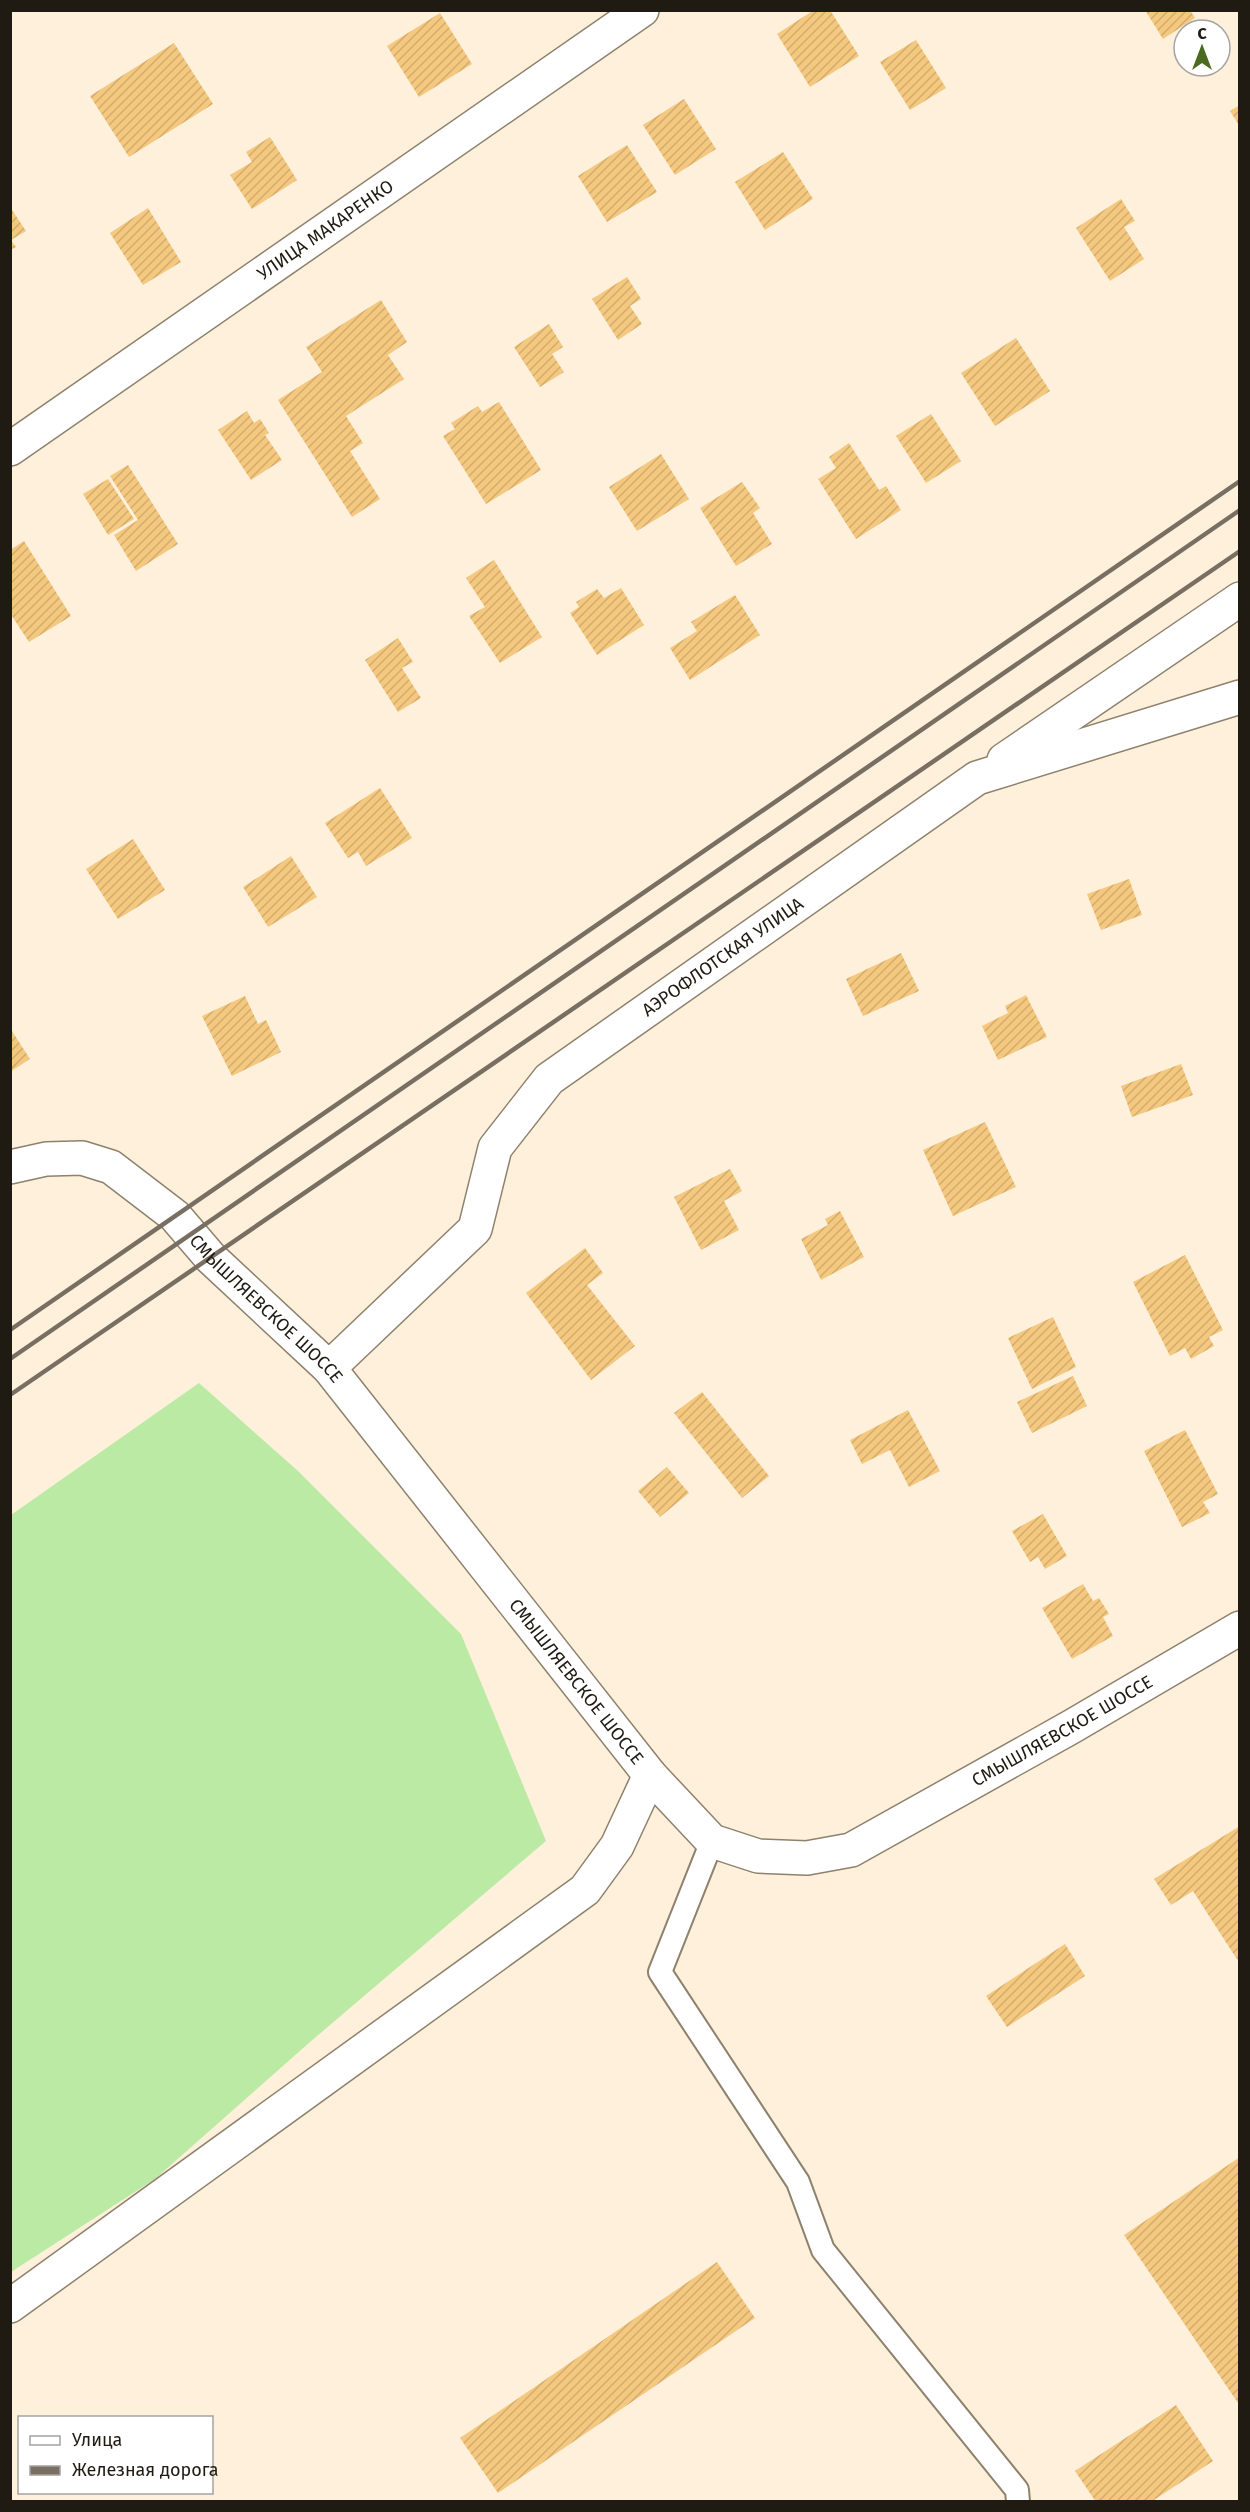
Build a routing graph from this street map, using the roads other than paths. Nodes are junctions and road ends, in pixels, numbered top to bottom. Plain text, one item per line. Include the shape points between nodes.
1 (642, 10) edge
2 (10, 449) edge
3 (1239, 599) edge
4 (1239, 698) edge
5 (977, 778) junction
6 (10, 1167) edge
7 (329, 1368) junction
8 (1239, 1628) edge
9 (650, 1775) junction
10 (712, 1841) junction
11 (10, 2306) edge
12 (1018, 2502) edge

1 - 2 street, УЛИЦА МАКАРЕНКО
3 - 5 street
4 - 5 street, АЭРОФЛОТСКАЯ УЛИЦА
5 - 7 street, АЭРОФЛОТСКАЯ УЛИЦА via 549,1080 495,1148 476,1229
6 - 7 street, СМЫШЛЯЕВСКОЕ ШОССЕ via 46,1158 82,1158 111,1167 175,1216 210,1258
7 - 9 street, СМЫШЛЯЕВСКОЕ ШОССЕ
8 - 10 street, СМЫШЛЯЕВСКОЕ ШОССЕ via 851,1850 807,1858 758,1856
9 - 10 street, СМЫШЛЯЕВСКОЕ ШОССЕ
9 - 11 street via 617,1846 585,1890
10 - 12 lane via 660,1972 798,2182 823,2250 1017,2490

